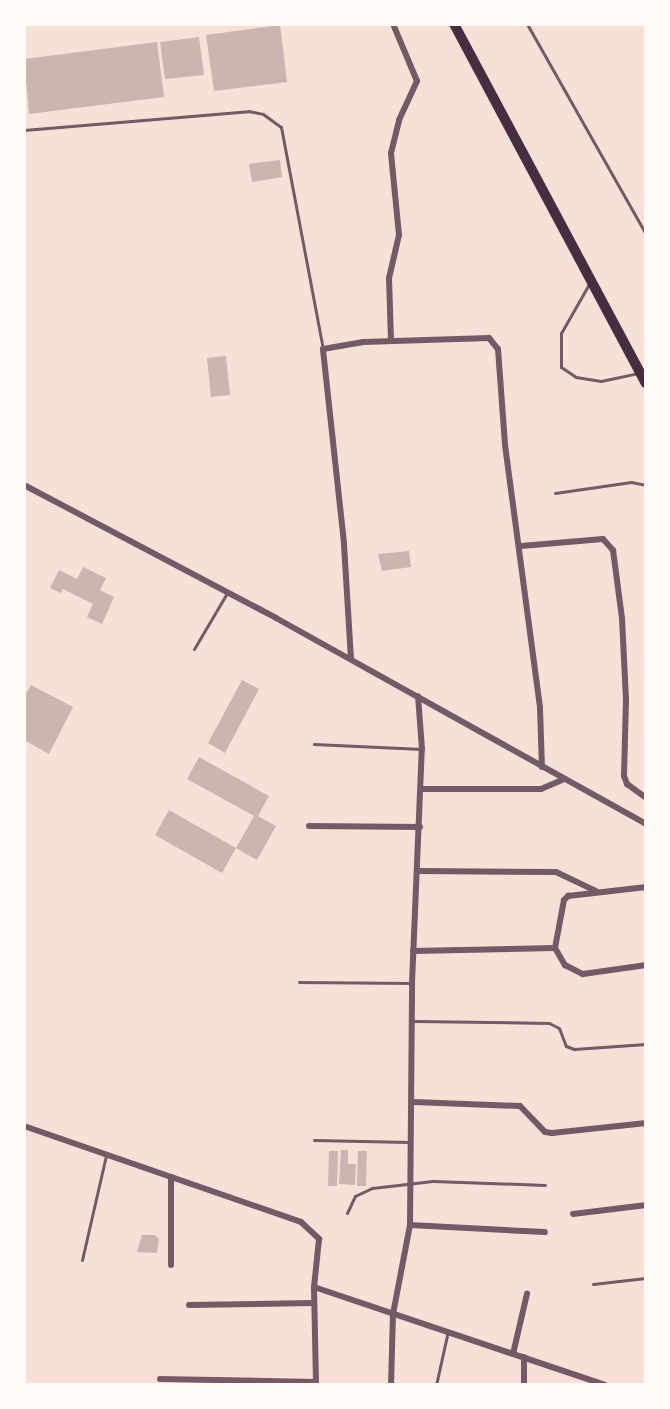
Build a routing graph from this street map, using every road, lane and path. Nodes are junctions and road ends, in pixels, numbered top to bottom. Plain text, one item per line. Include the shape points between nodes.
1 (393, 24) edge
2 (454, 24) edge
3 (527, 24) edge
4 (24, 130) edge
5 (646, 234) edge
6 (590, 280) junction
7 (391, 341) junction
8 (323, 349) junction
9 (640, 372) junction
10 (646, 383) edge
11 (24, 485) edge
12 (646, 485) edge
13 (555, 493) dead end
14 (521, 546) junction
15 (227, 593) junction
16 (194, 649) dead end
17 (351, 659) junction
18 (418, 696) junction
19 (314, 744) dead end
20 (422, 749) junction
21 (542, 767) junction
22 (565, 779) junction
23 (422, 789) junction
24 (646, 798) edge
25 (646, 824) edge
26 (309, 826) dead end
27 (420, 827) junction
28 (418, 871) junction
29 (646, 887) edge
30 (596, 891) junction
31 (555, 948) junction
32 (413, 951) junction
33 (646, 965) edge
34 (299, 982) dead end
35 (412, 983) junction
36 (414, 1021) junction
37 (646, 1044) edge
38 (414, 1102) junction
39 (646, 1123) edge
40 (24, 1126) edge
41 (314, 1140) dead end
42 (412, 1142) junction
43 (106, 1155) junction
44 (171, 1177) junction
45 (411, 1185) junction
46 (545, 1185) dead end
47 (646, 1205) edge
48 (347, 1213) dead end
49 (573, 1214) dead end
50 (410, 1225) junction
51 (545, 1232) dead end
52 (82, 1260) dead end
53 (171, 1265) dead end
54 (646, 1278) edge
55 (593, 1284) dead end
56 (314, 1287) junction
57 (527, 1294) dead end
58 (313, 1303) junction
59 (189, 1305) dead end
60 (393, 1314) junction
61 (448, 1331) junction
62 (513, 1354) junction
63 (524, 1357) junction
64 (160, 1379) dead end
65 (316, 1383) edge
66 (391, 1385) edge
67 (436, 1385) edge
68 (524, 1385) edge
69 (605, 1385) edge

1 - 7 street via 417,81 393,135 391,153 399,235 389,278
2 - 6 main road
3 - 5 lane
4 - 8 lane via 248,111 281,127
6 - 9 main road
6 - 9 lane via 561,333 561,367 576,377 601,381
7 - 8 street
7 - 14 street via 494,340
8 - 17 street
9 - 10 main road
11 - 15 street
12 - 13 lane via 631,482
14 - 21 street
14 - 24 street via 603,539 613,550 626,699 624,776
15 - 16 lane
15 - 17 street
17 - 18 street
18 - 20 street
18 - 21 street
19 - 20 lane
20 - 23 street
21 - 22 street
22 - 23 street via 541,789
22 - 25 street
23 - 27 street
26 - 27 street
27 - 28 street
28 - 30 street via 556,872
28 - 32 street
29 - 30 street
30 - 31 street via 564,900
31 - 32 street
31 - 33 street via 565,965 583,974
32 - 35 street
34 - 35 lane
35 - 36 street
36 - 37 lane via 549,1023 574,1049
36 - 38 street
38 - 39 street via 520,1106 552,1133
38 - 42 street
40 - 43 street
41 - 42 lane
42 - 45 street
43 - 44 street
43 - 52 lane
44 - 53 street
44 - 56 street via 313,1230 319,1239
45 - 46 lane
45 - 48 lane via 366,1189 355,1196
45 - 50 street
47 - 49 street
50 - 51 street
50 - 60 street
54 - 55 lane
56 - 58 street
56 - 60 street
57 - 62 street
58 - 59 street
58 - 65 street
60 - 61 street
60 - 66 street
61 - 62 street
61 - 67 lane
62 - 63 street
63 - 68 street
63 - 69 street
64 - 65 street

